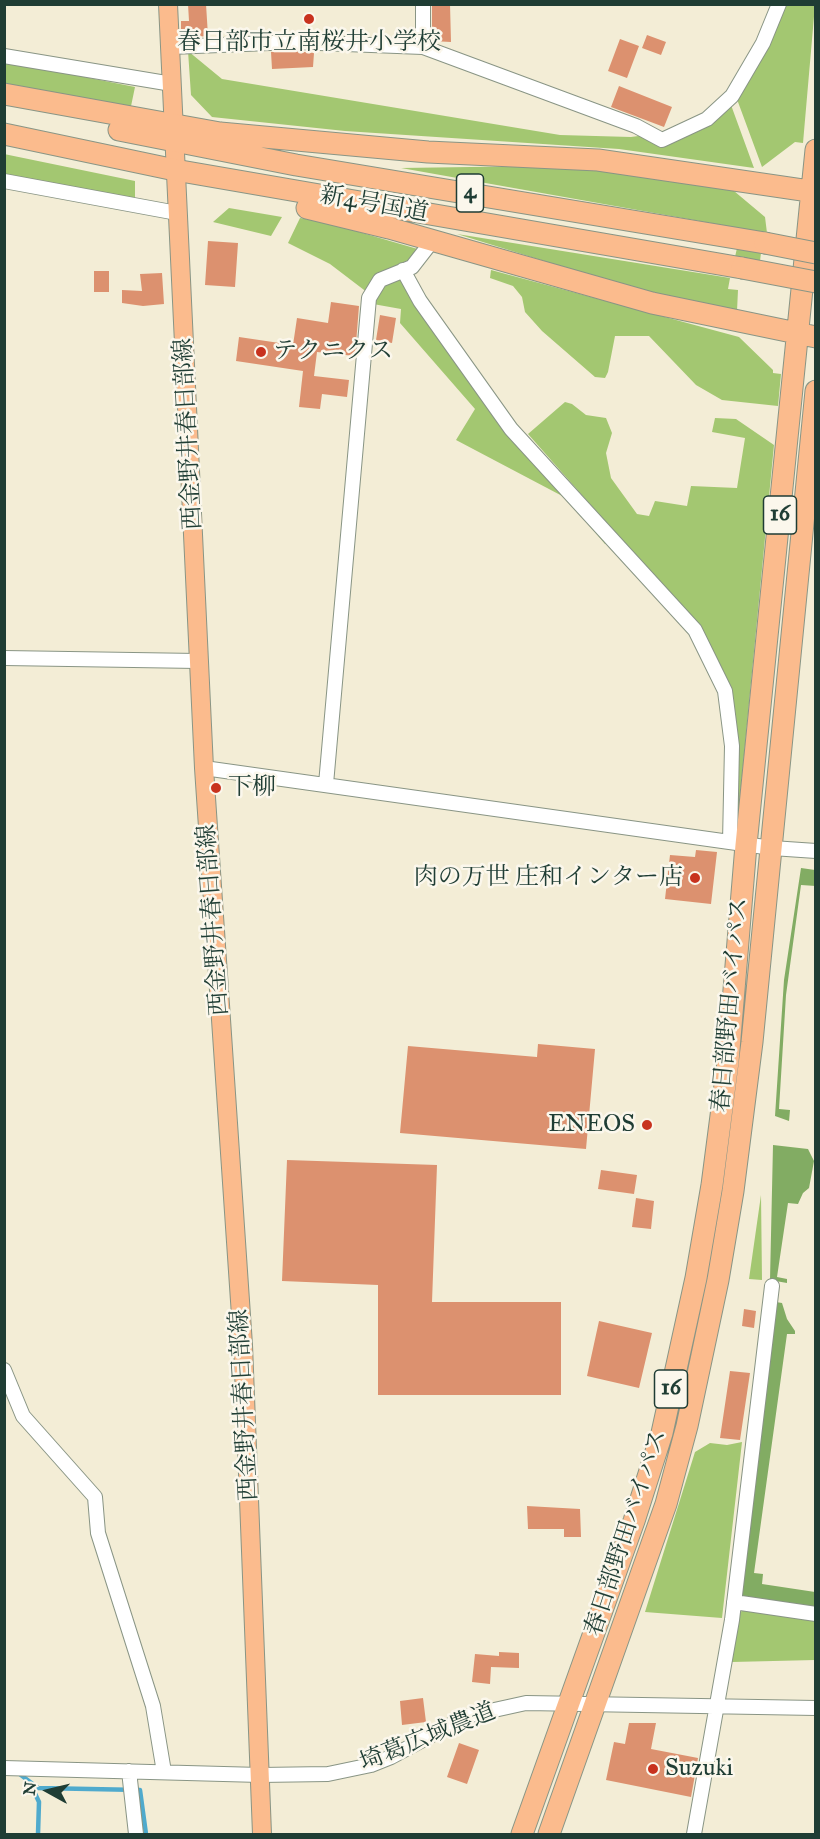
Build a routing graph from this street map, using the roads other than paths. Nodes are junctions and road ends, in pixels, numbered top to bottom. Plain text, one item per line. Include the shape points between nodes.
1 (168, 4) edge
2 (423, 4) edge
3 (779, 4) edge
4 (171, 47) junction
5 (423, 47) junction
6 (4, 56) edge
7 (172, 84) junction
8 (4, 94) edge
9 (4, 106) edge
10 (174, 133) junction
11 (4, 134) edge
12 (816, 150) edge
13 (175, 170) junction
14 (4, 181) edge
15 (814, 192) edge
16 (177, 213) junction
17 (433, 240) junction
18 (816, 253) edge
19 (403, 270) junction
20 (816, 282) edge
21 (806, 336) edge
22 (816, 391) edge
23 (4, 658) edge
24 (198, 661) junction
25 (204, 768) junction
26 (326, 784) junction
27 (738, 843) junction
28 (772, 848) junction
29 (816, 851) edge
30 (772, 1286) dead end
31 (4, 1370) edge
32 (734, 1602) junction
33 (816, 1614) edge
34 (569, 1705) junction
35 (596, 1706) junction
36 (718, 1707) junction
37 (816, 1708) edge
38 (4, 1768) edge
39 (129, 1771) junction
40 (164, 1772) junction
41 (260, 1775) junction
42 (136, 1834) edge
43 (262, 1834) edge
44 (522, 1834) edge
45 (549, 1834) edge
46 (694, 1834) edge

1 - 4 main road, 西金野井春日部線
2 - 5 street
3 - 5 street via 763,43 732,96 707,119 662,140 636,126
4 - 5 street via 294,42
4 - 7 main road, 西金野井春日部線
6 - 7 street
7 - 10 main road, 西金野井春日部線
8 - 10 highway
9 - 10 highway, 新4号国道 / 4
10 - 13 main road, 西金野井春日部線
10 - 15 highway via 598,160
10 - 18 highway, 新4号国道 / 4, bridge via 296,165
11 - 13 highway, 新4号国道 / 4
12 - 15 highway, 春日部野田バイパス / 16
13 - 16 main road, 西金野井春日部線
13 - 17 highway, 4 via 223,192 338,214
13 - 20 highway, 新4号国道 / 4, bridge
14 - 16 street
15 - 21 highway, 春日部野田バイパス / 16
16 - 24 main road, 西金野井春日部線
17 - 19 street via 412,267
17 - 21 highway, 4 via 652,303
19 - 26 street via 380,280 369,298
19 - 27 street via 420,301 511,429 695,630 725,691
21 - 27 highway, 春日部野田バイパス / 16
22 - 28 highway, 春日部野田バイパス / 16
23 - 24 street
24 - 25 main road, 西金野井春日部線
25 - 26 street
25 - 41 main road, 西金野井春日部線 via 243,1345
26 - 27 street
27 - 28 street
27 - 34 highway, 春日部野田バイパス / 16 via 728,1062 696,1278 662,1433
28 - 29 street
28 - 35 highway, 春日部野田バイパス / 16 via 733,1191 715,1292 666,1504
30 - 32 street
31 - 40 street via 23,1416 95,1497 98,1533 153,1706
32 - 33 street
32 - 36 street
34 - 35 street, 埼葛広域農道
34 - 41 street, 埼葛広域農道 via 526,1703 467,1716 391,1757 351,1770
34 - 44 highway, 春日部野田バイパス / 16
35 - 36 street, 埼葛広域農道
35 - 45 highway, 春日部野田バイパス / 16
36 - 37 street, 埼葛広域農道
36 - 46 street
38 - 39 street, 埼葛広域農道
39 - 40 street, 埼葛広域農道
39 - 42 street
40 - 41 street, 埼葛広域農道
41 - 43 main road, 西金野井春日部線

